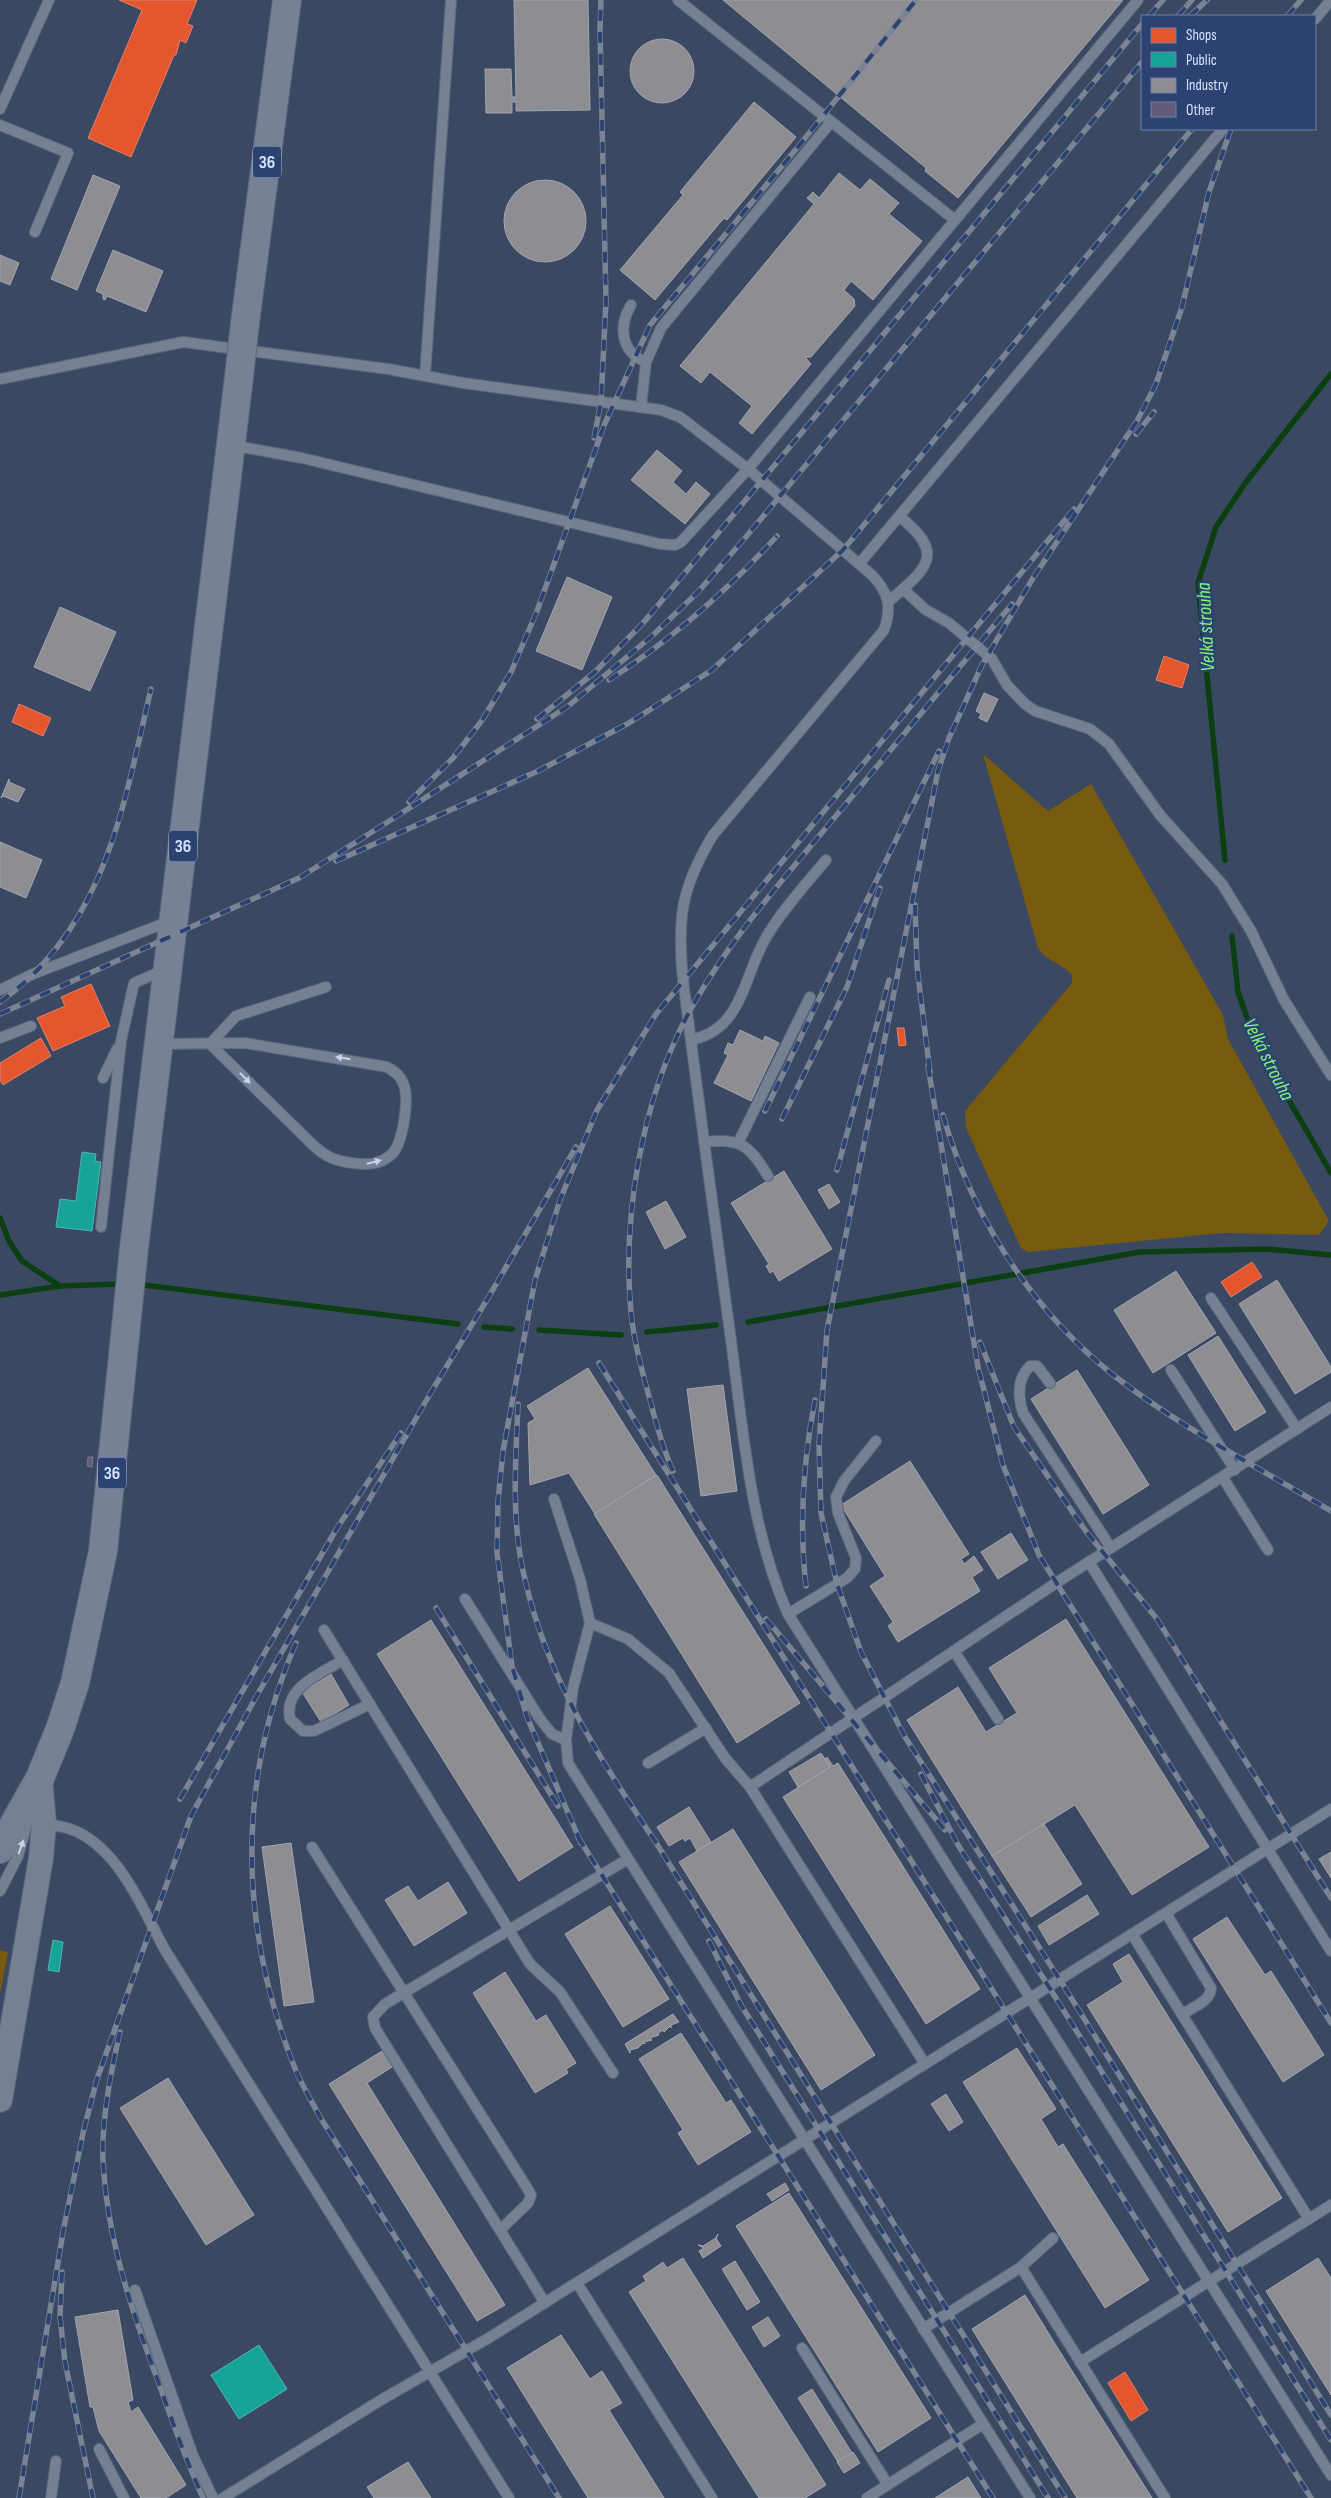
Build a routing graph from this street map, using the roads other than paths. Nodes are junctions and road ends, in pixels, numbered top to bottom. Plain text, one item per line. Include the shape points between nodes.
1 (49, 0) edge
2 (287, 0) edge
3 (451, 0) edge
4 (678, 0) edge
5 (1138, 0) edge
6 (1331, 0) edge
7 (1316, 18) edge
8 (0, 109) edge
9 (831, 122) junction
10 (0, 125) edge
11 (1222, 130) edge
12 (955, 220) junction
13 (35, 232) dead end
14 (631, 305) dead end
15 (646, 362) junction
16 (426, 376) junction
17 (0, 379) edge
18 (641, 407) junction
19 (231, 445) junction
20 (748, 469) junction
21 (899, 516) junction
22 (859, 564) junction
23 (903, 589) junction
24 (888, 602) junction
25 (826, 860) dead end
26 (174, 920) junction
27 (167, 969) junction
28 (326, 987) dead end
29 (0, 990) edge
30 (810, 998) dead end
31 (31, 1026) dead end
32 (0, 1038) edge
33 (691, 1040) junction
34 (121, 1041) junction
35 (158, 1044) junction
36 (210, 1044) junction
37 (1331, 1075) edge
38 (103, 1078) dead end
39 (704, 1142) junction
40 (738, 1143) junction
41 (768, 1176) dead end
42 (101, 1227) dead end
43 (1211, 1298) dead end
44 (1171, 1370) dead end
45 (1050, 1383) dead end
46 (1331, 1407) edge
47 (1297, 1429) junction
48 (876, 1440) dead end
49 (1235, 1470) junction
50 (1223, 1478) junction
51 (554, 1499) dead end
52 (1111, 1548) junction
53 (1268, 1550) dead end
54 (1089, 1562) junction
55 (465, 1600) dead end
56 (788, 1614) junction
57 (590, 1623) junction
58 (324, 1630) dead end
59 (954, 1651) junction
60 (343, 1660) junction
61 (370, 1704) junction
62 (855, 1718) junction
63 (998, 1719) dead end
64 (706, 1728) junction
65 (566, 1740) junction
66 (648, 1763) dead end
67 (40, 1778) junction
68 (750, 1787) junction
69 (1331, 1809) edge
70 (44, 1824) junction
71 (312, 1847) dead end
72 (0, 1849) edge
73 (1267, 1850) junction
74 (628, 1859) junction
75 (0, 1891) edge
76 (1166, 1913) junction
77 (510, 1930) junction
78 (1132, 1934) junction
79 (1331, 1951) edge
80 (404, 1992) junction
81 (1031, 1998) junction
82 (1182, 2014) junction
83 (925, 2064) junction
84 (2, 2070) edge
85 (614, 2073) dead end
86 (0, 2100) edge
87 (805, 2140) junction
88 (1331, 2206) edge
89 (1309, 2219) junction
90 (500, 2230) junction
91 (1052, 2238) dead end
92 (1021, 2268) junction
93 (1209, 2281) junction
94 (577, 2283) junction
95 (135, 2290) dead end
96 (545, 2303) junction
97 (923, 2329) junction
98 (802, 2348) dead end
99 (1080, 2362) junction
100 (429, 2371) junction
101 (983, 2424) junction
102 (99, 2449) dead end
103 (56, 2460) dead end
104 (1331, 2475) edge
105 (888, 2485) junction
106 (51, 2498) edge
107 (124, 2498) edge
108 (213, 2498) edge
109 (223, 2498) edge
110 (509, 2498) edge
111 (712, 2498) edge
112 (867, 2498) edge
113 (1030, 2498) edge
114 (1165, 2498) edge

1 - 8 lane
2 - 19 main road, 36, bridge
3 - 16 lane
4 - 9 lane
5 - 12 lane
6 - 7 lane
9 - 12 lane
9 - 15 lane via 661,328
10 - 13 lane via 68,153
11 - 21 lane
12 - 20 lane
14 - 15 lane via 623,326 625,341 635,356
15 - 18 lane
16 - 17 lane via 183,342
16 - 18 lane
18 - 20 lane via 661,410 680,418
19 - 20 lane via 302,458 668,545 675,545 687,537
19 - 26 main road, 36
20 - 22 lane
21 - 22 lane
21 - 23 lane via 918,532 927,548 924,566
22 - 24 lane via 878,581
23 - 24 lane
23 - 37 lane via 992,659 1007,686 1025,704 1035,711 1090,730 1109,744 1160,815 1222,884 1251,931 1284,1000
24 - 33 lane via 890,611 884,630 726,817 693,872 683,903 679,934
25 - 33 lane via 766,936 742,994 727,1020 712,1034
26 - 27 main road, 36
26 - 29 lane via 33,974
27 - 34 lane via 134,983
27 - 35 main road, 36
28 - 36 lane via 236,1016
30 - 40 lane
31 - 32 lane
33 - 39 lane
34 - 38 lane
34 - 42 lane
35 - 36 lane
35 - 67 main road, 36 via 103,1551 75,1683
36 -> 36 lane via 330,1158 340,1162 371,1164 387,1158 397,1147 406,1093 400,1077 387,1067 259,1044
39 - 40 lane via 728,1140
39 - 56 lane via 756,1514 776,1586
40 - 41 lane via 753,1153
43 - 47 lane
44 - 49 lane
45 - 52 lane via 1037,1366 1030,1366 1019,1393 1023,1413
46 - 47 lane
47 - 49 lane
48 - 56 lane via 844,1481 836,1497 838,1513 856,1558 856,1569 847,1578
49 - 50 lane
50 - 52 lane
50 - 53 lane
51 - 57 lane via 580,1579
52 - 54 lane
54 - 59 lane
54 - 73 lane
55 - 65 lane via 540,1719 552,1734
56 - 62 lane
57 - 64 lane via 628,1639 657,1662 680,1688
57 - 65 lane via 573,1688
58 - 60 lane
59 - 62 lane
59 - 63 lane
60 - 61 lane
60 - 61 lane via 296,1691 289,1705 290,1719 303,1730 314,1731
61 - 77 lane
62 - 68 lane
62 - 81 lane
64 - 66 lane
64 - 68 lane via 725,1758
65 - 74 lane via 568,1763
67 - 70 street
67 - 72 main road
75 -> 67 lane via 23,1843
68 - 83 lane
69 - 73 lane
70 - 84 street via 41,1858
70 - 100 lane via 84,1835 101,1848 119,1870 165,1950
71 - 80 lane
73 - 76 lane
73 - 79 lane
74 - 77 lane
74 - 87 lane
76 - 78 lane
76 - 82 lane via 1211,1988 1206,1999
77 - 80 lane
77 - 85 lane via 535,1970 565,1998
78 - 81 lane
78 - 82 lane
80 - 90 lane via 531,2195 528,2203
80 - 90 lane via 376,2012 373,2020 376,2028
81 - 83 lane
81 - 93 lane
82 - 89 lane
83 - 87 lane
84 - 86 street
87 - 94 lane
87 - 97 lane
88 - 89 lane
89 - 93 lane
90 - 96 lane
91 - 92 lane
92 - 97 lane
92 - 99 lane
93 - 99 lane
93 - 104 lane
94 - 96 lane
94 - 111 lane
95 - 108 lane via 193,2456
96 - 100 lane via 467,2352
97 - 101 lane
98 - 105 lane
99 - 114 lane
100 - 109 lane
100 - 110 lane
101 - 105 lane
101 - 113 lane
102 - 107 lane
103 - 106 lane
105 - 112 lane

